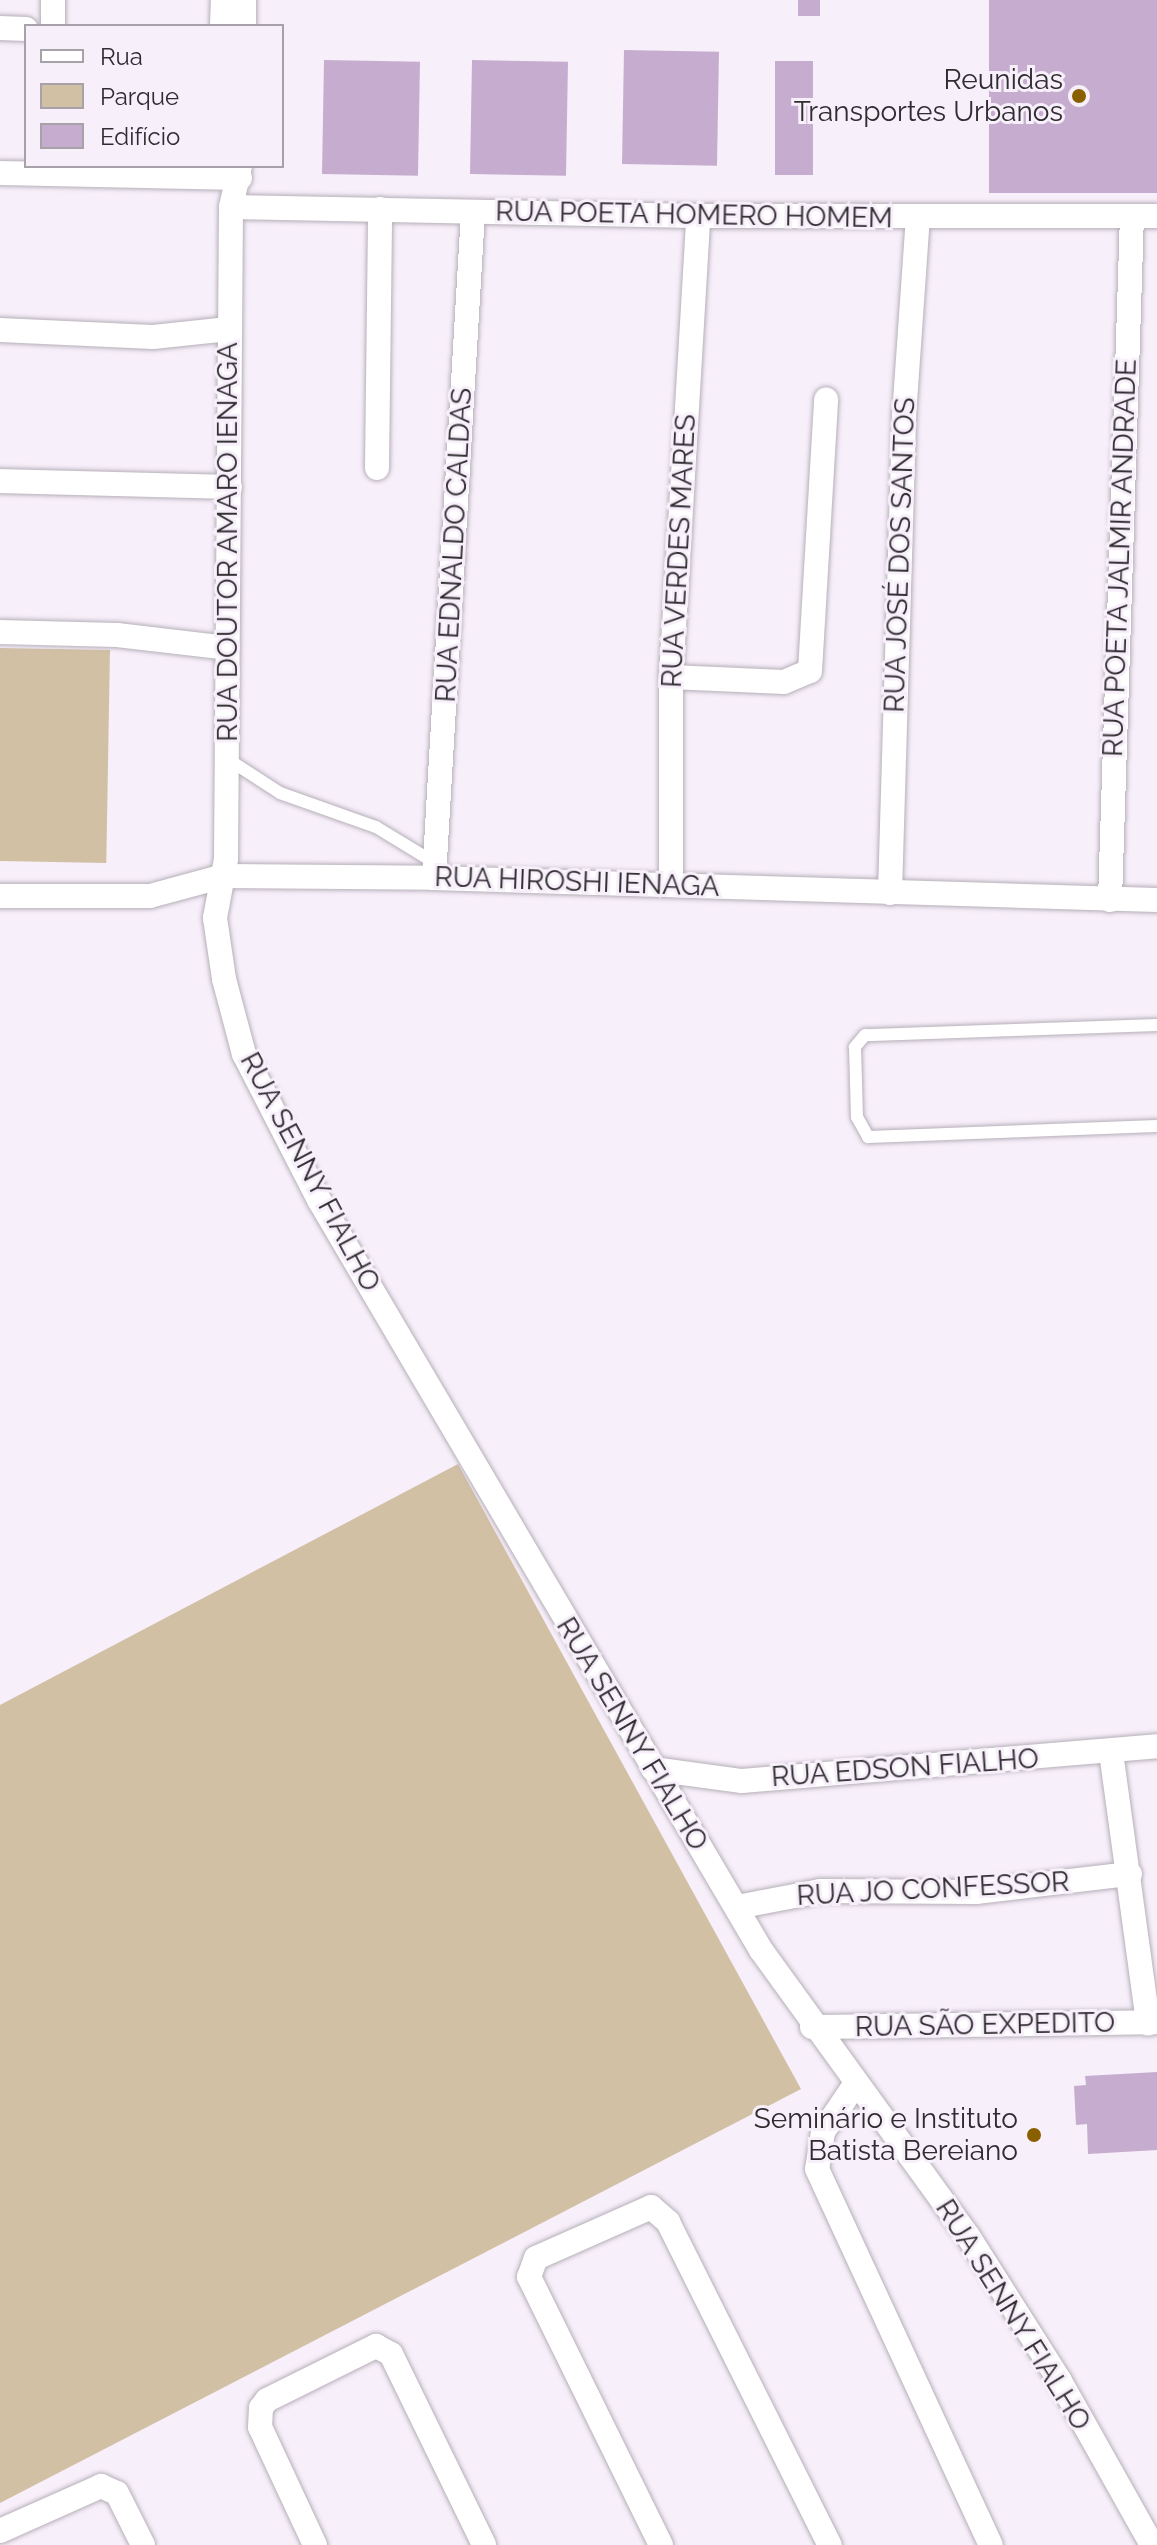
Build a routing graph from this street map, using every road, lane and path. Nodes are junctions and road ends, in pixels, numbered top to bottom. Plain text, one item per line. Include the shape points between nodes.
1 (53, 0) edge
2 (223, 0) edge
3 (244, 0) edge
4 (53, 24) edge
5 (222, 24) edge
6 (244, 24) edge
7 (0, 28) edge
8 (24, 29) edge
9 (51, 170) edge
10 (231, 172) edge
11 (0, 173) edge
12 (231, 207) junction
13 (380, 209) junction
14 (473, 212) junction
15 (698, 216) junction
16 (1132, 216) junction
17 (1157, 216) edge
18 (918, 217) junction
19 (229, 329) junction
20 (0, 330) edge
21 (826, 399) dead end
22 (377, 468) dead end
23 (0, 481) edge
24 (230, 487) junction
25 (0, 632) edge
26 (227, 648) junction
27 (671, 677) junction
28 (226, 758) junction
29 (435, 870) junction
30 (224, 876) junction
31 (671, 885) junction
32 (890, 893) junction
33 (0, 896) edge
34 (1110, 900) junction
35 (1157, 900) edge
36 (1157, 1025) edge
37 (1157, 1126) edge
38 (1157, 1746) edge
39 (1111, 1752) junction
40 (653, 1769) junction
41 (1130, 1874) junction
42 (737, 1907) junction
43 (1152, 2022) edge
44 (812, 2027) junction
45 (856, 2083) junction
46 (0, 2531) edge
47 (143, 2545) edge
48 (315, 2545) edge
49 (484, 2545) edge
50 (661, 2545) edge
51 (830, 2545) edge
52 (991, 2545) edge
53 (1152, 2545) edge

1 - 4 street
2 - 5 street
3 - 6 street
7 - 8 street
9 - 10 street
9 - 11 street
10 - 12 street
12 - 13 street, RUA POETA HOMERO HOMEM
12 - 19 street, RUA DOUTOR AMARO IENAGA
13 - 14 street, RUA POETA HOMERO HOMEM
13 - 22 street
14 - 15 street, RUA POETA HOMERO HOMEM
14 - 29 street, RUA EDNALDO CALDAS
15 - 18 street, RUA POETA HOMERO HOMEM
15 - 27 street, RUA VERDES MARES
16 - 17 street, RUA POETA HOMERO HOMEM
16 - 18 street, RUA POETA HOMERO HOMEM
16 - 34 street, RUA POETA JALMIR ANDRADE
18 - 32 street, RUA JOSÉ DOS SANTOS via 902,461
19 - 20 street via 153,337
19 - 24 street, RUA DOUTOR AMARO IENAGA
21 - 27 street via 810,671 784,682
23 - 24 street
24 - 26 street, RUA DOUTOR AMARO IENAGA
25 - 26 street via 117,635
26 - 28 street, RUA DOUTOR AMARO IENAGA
27 - 31 street, RUA VERDES MARES
28 - 29 lane via 280,793 376,827
28 - 30 street, RUA DOUTOR AMARO IENAGA
29 - 30 street, RUA HIROSHI IENAGA
29 - 31 street, RUA HIROSHI IENAGA
30 - 33 street, RUA HIROSHI IENAGA via 150,896
30 - 40 street, RUA SENNY FIALHO via 216,900 216,940 233,1017 261,1090 319,1200
31 - 32 street, RUA HIROSHI IENAGA
32 - 34 street, RUA HIROSHI IENAGA
34 - 35 street, RUA HIROSHI IENAGA
36 - 37 lane via 865,1035 855,1047 857,1117 868,1137
38 - 39 street, RUA EDSON FIALHO
39 - 40 street, RUA EDSON FIALHO via 742,1781
39 - 41 street
40 - 42 street, RUA SENNY FIALHO
41 - 42 street, RUA JO CONFESSOR via 976,1892 820,1891
41 - 43 street
42 - 44 street, RUA SENNY FIALHO
43 - 44 street, RUA SÃO EXPEDITO
44 - 45 street, RUA SENNY FIALHO
45 - 52 street via 823,2132 817,2169
45 - 53 street, RUA SENNY FIALHO via 976,2249 1060,2381
46 - 47 street via 93,2487 117,2493
48 - 49 street via 260,2427 261,2408 267,2400 376,2346 391,2354
50 - 51 street via 529,2277 536,2258 651,2207 668,2222

